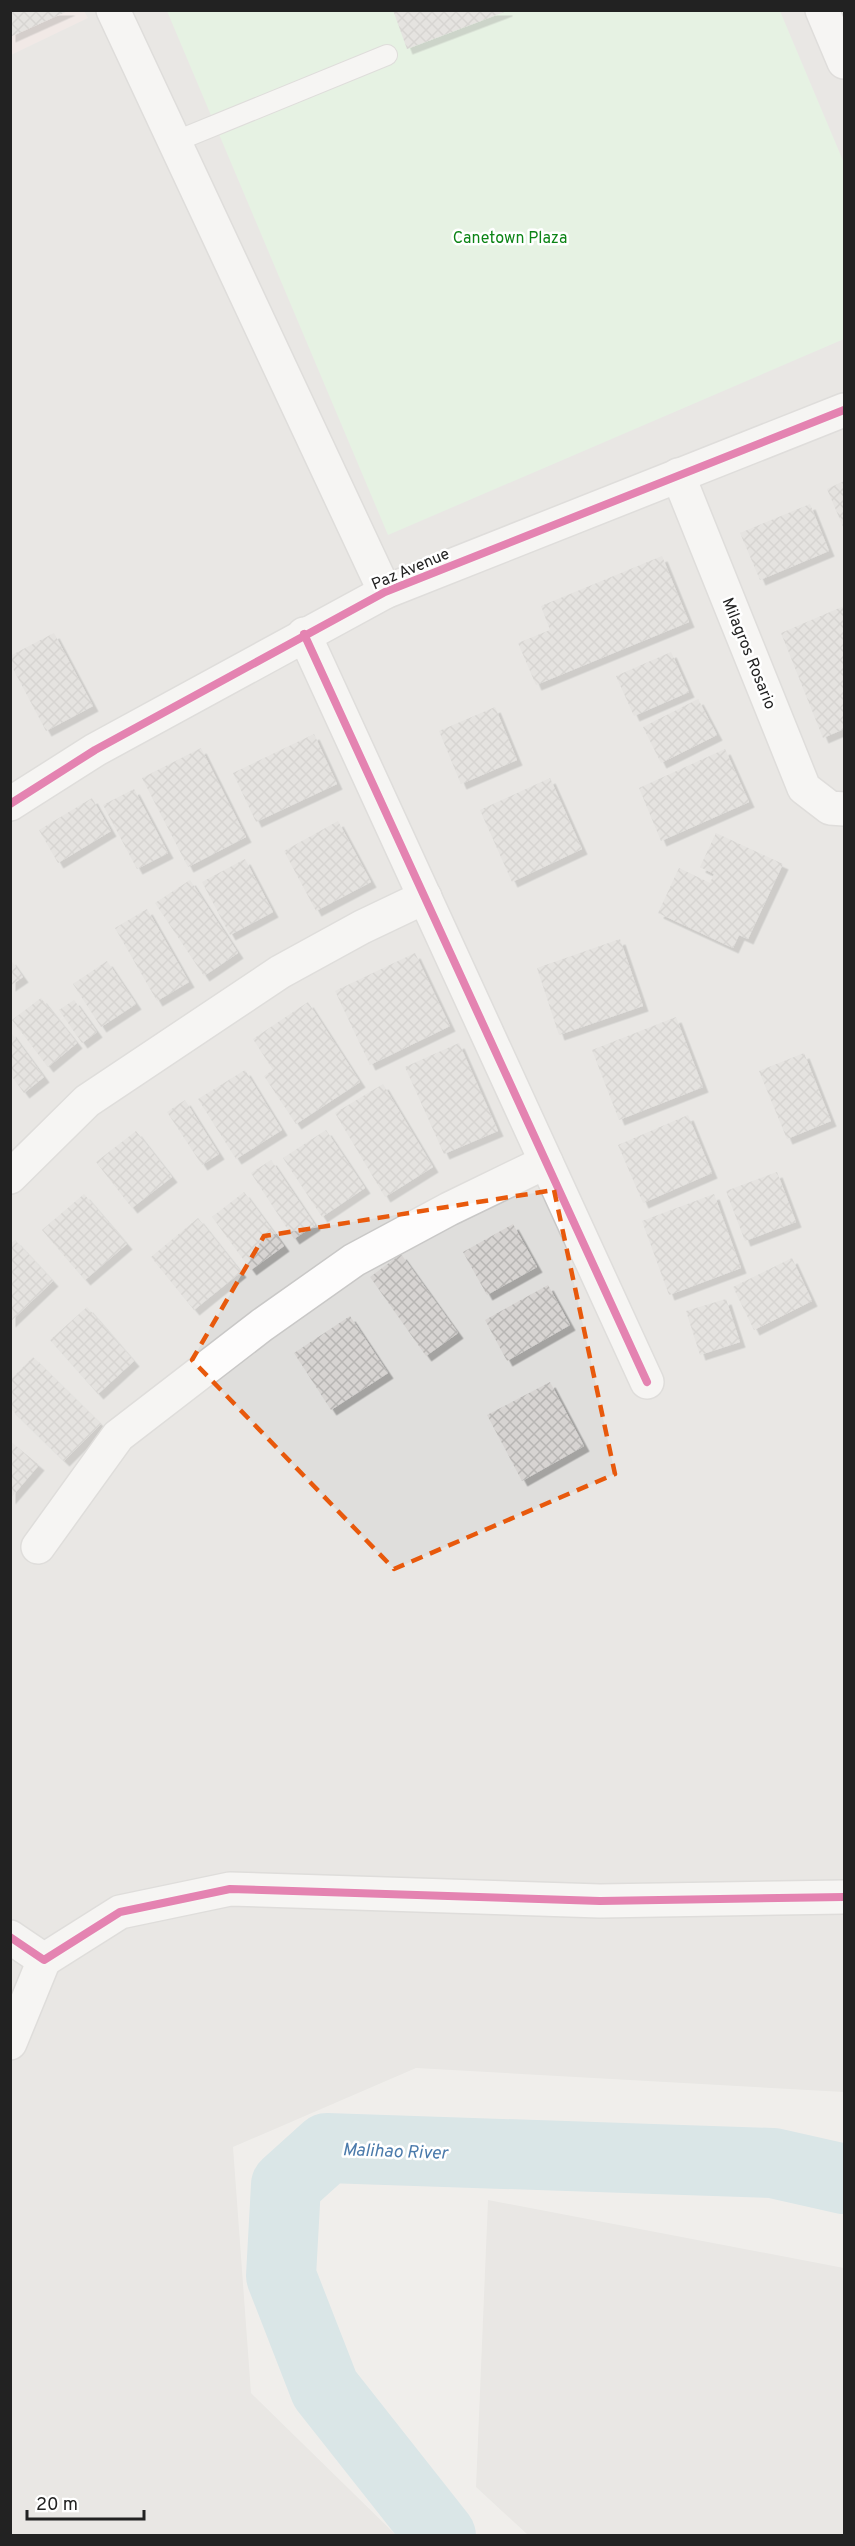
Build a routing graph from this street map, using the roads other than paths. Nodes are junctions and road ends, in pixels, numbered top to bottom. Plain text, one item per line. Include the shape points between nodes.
1 (113, 10) edge
2 (822, 10) edge
3 (842, 50) edge
4 (387, 55) dead end
5 (174, 142) junction
6 (844, 410) edge
7 (678, 475) junction
8 (385, 592) junction
9 (304, 634) junction
10 (10, 804) edge
11 (844, 808) edge
12 (425, 897) junction
13 (546, 1162) junction
14 (10, 1177) edge
15 (647, 1382) dead end
16 (38, 1547) dead end
17 (844, 1897) edge
18 (10, 1938) edge
19 (44, 1960) junction
20 (10, 2043) edge

1 - 5 street
2 - 3 street
4 - 5 lane
5 - 8 street
6 - 7 street, Paz Avenue
7 - 8 street, Paz Avenue
7 - 11 street, Milagros Rosario via 804,788 831,808
8 - 9 street, Paz Avenue
9 - 10 street, Paz Avenue via 95,750
9 - 12 street
12 - 13 street
12 - 14 street via 280,972 87,1101
13 - 15 street
13 - 16 street via 354,1260 262,1325 118,1436
17 - 19 street via 600,1901 230,1889 120,1912
18 - 19 street
19 - 20 street

